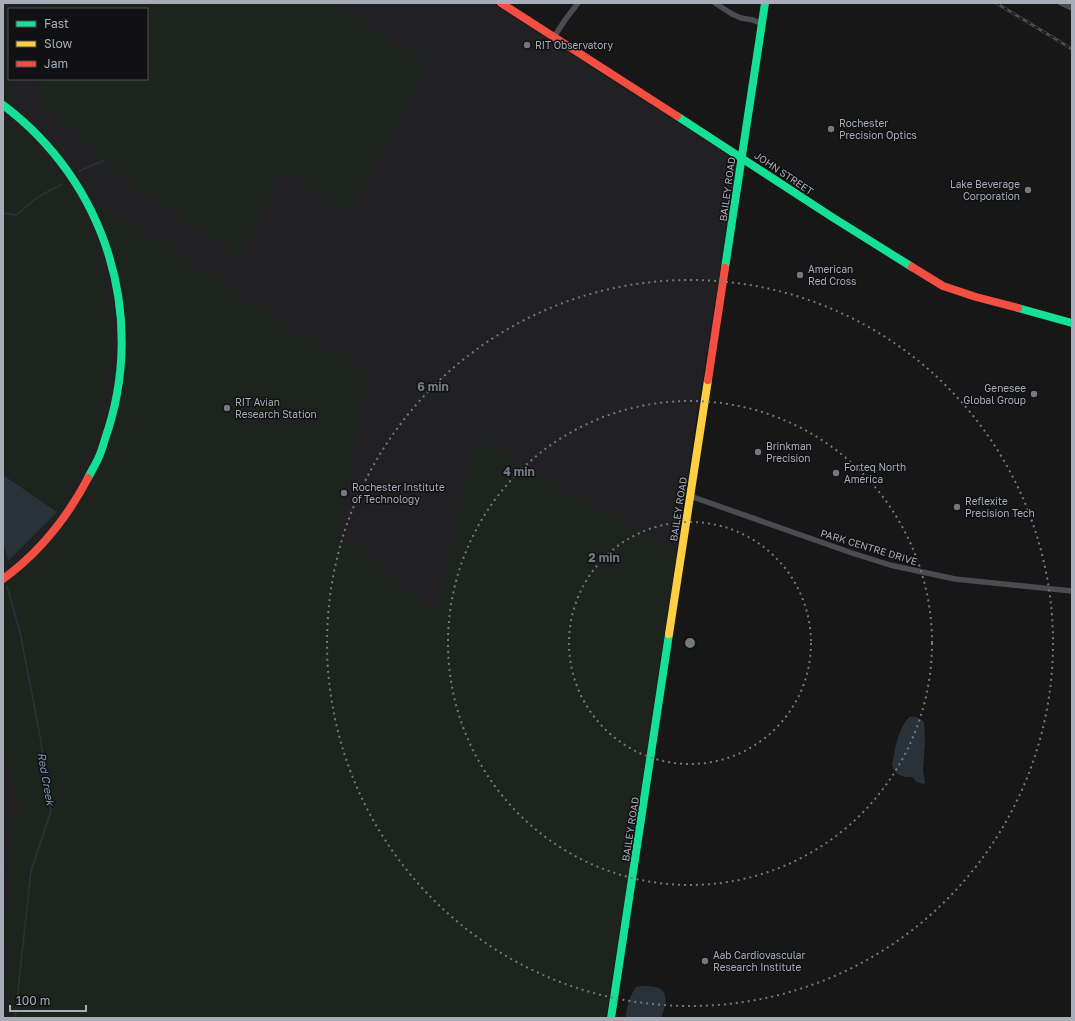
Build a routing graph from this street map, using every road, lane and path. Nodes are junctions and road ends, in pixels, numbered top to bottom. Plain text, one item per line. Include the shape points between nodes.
1 (501, 3) edge
2 (578, 3) edge
3 (715, 3) edge
4 (765, 3) edge
5 (1061, 3) edge
6 (1072, 8) edge
7 (762, 24) junction
8 (554, 38) junction
9 (3, 106) edge
10 (742, 157) junction
11 (1072, 323) edge
12 (690, 496) junction
13 (3, 578) edge
14 (1072, 591) edge
15 (611, 1018) edge

1 - 8 street, JOHN STREET
2 - 8 street
3 - 7 street via 732,14
4 - 7 street, BAILEY ROAD
5 - 6 street
7 - 10 street, BAILEY ROAD
8 - 10 street, JOHN STREET
9 - 13 street via 26,123 50,147 90,208 115,274 121,311 122,347 120,381 112,422 90,477 74,505 56,528 33,554
10 - 11 street, JOHN STREET via 883,250 943,286
10 - 12 street, BAILEY ROAD
12 - 14 street, PARK CENTRE DRIVE via 890,565 955,580
12 - 15 street, BAILEY ROAD

